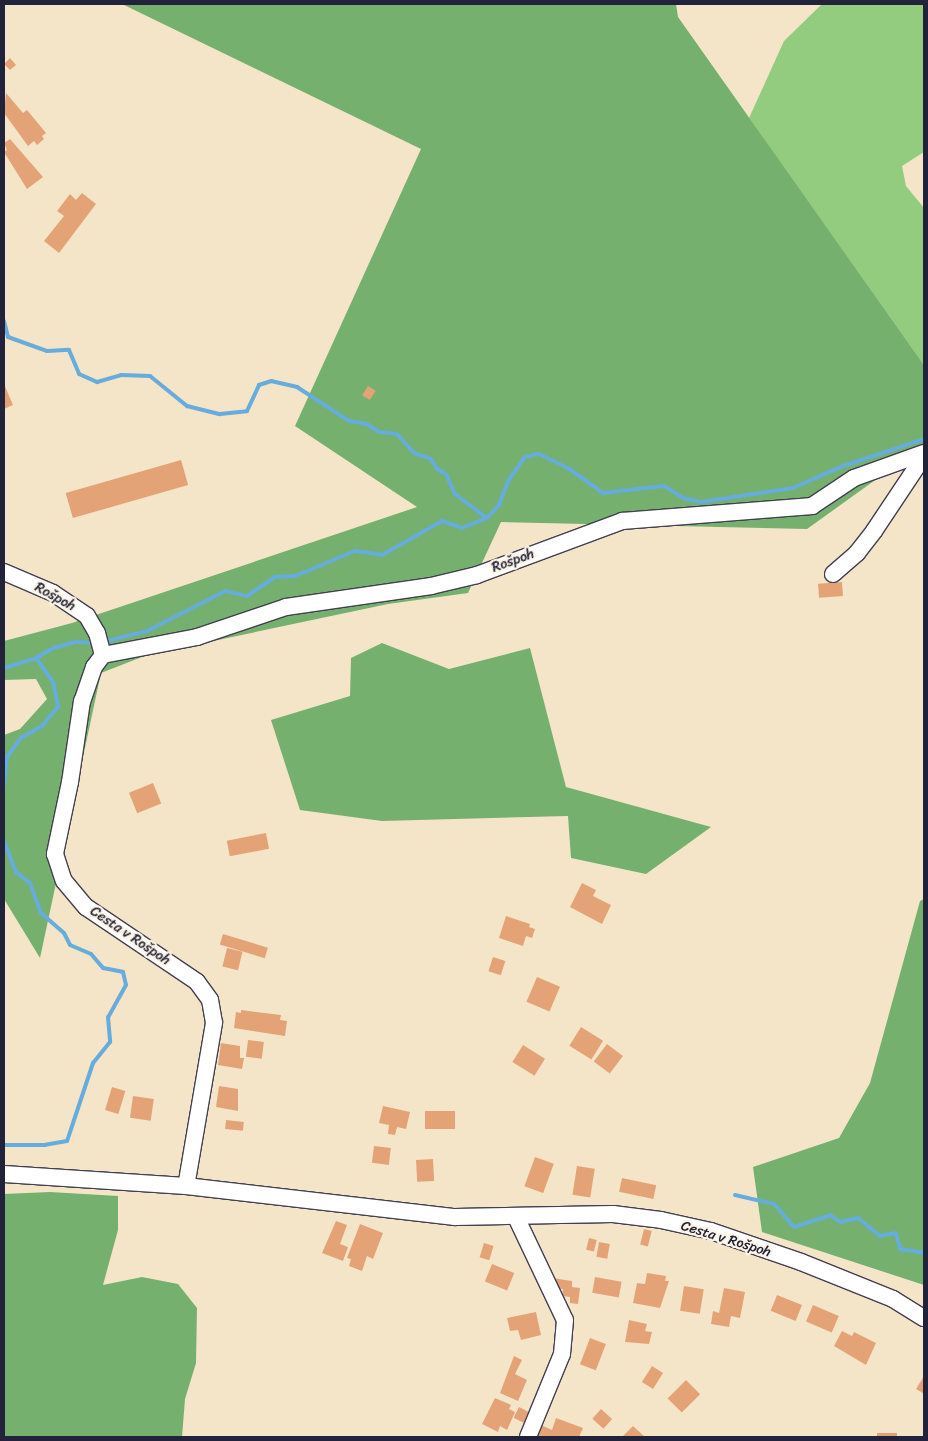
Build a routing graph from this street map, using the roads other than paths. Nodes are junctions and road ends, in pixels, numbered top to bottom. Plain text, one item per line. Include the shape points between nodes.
1 (924, 455) edge
2 (4, 572) edge
3 (833, 574) dead end
4 (100, 645) junction
5 (4, 1174) edge
6 (186, 1186) junction
7 (516, 1217) junction
8 (924, 1318) edge
9 (528, 1437) edge

1 - 3 street via 874,531 857,553
1 - 4 street, Rošpoh via 854,478 812,506 622,521 476,575 431,586 286,607 197,637
2 - 4 street, Rošpoh via 67,601 87,616
4 - 6 street, Cesta v Rošpoh via 82,701 55,854 64,881 86,907 197,982 210,1000 214,1023
5 - 6 street, Cesta v Rošpoh
6 - 7 street, Cesta v Rošpoh via 371,1210 455,1217
7 - 8 street, Cesta v Rošpoh via 614,1214 711,1231 884,1295
7 - 9 street via 565,1320 566,1335 542,1409

